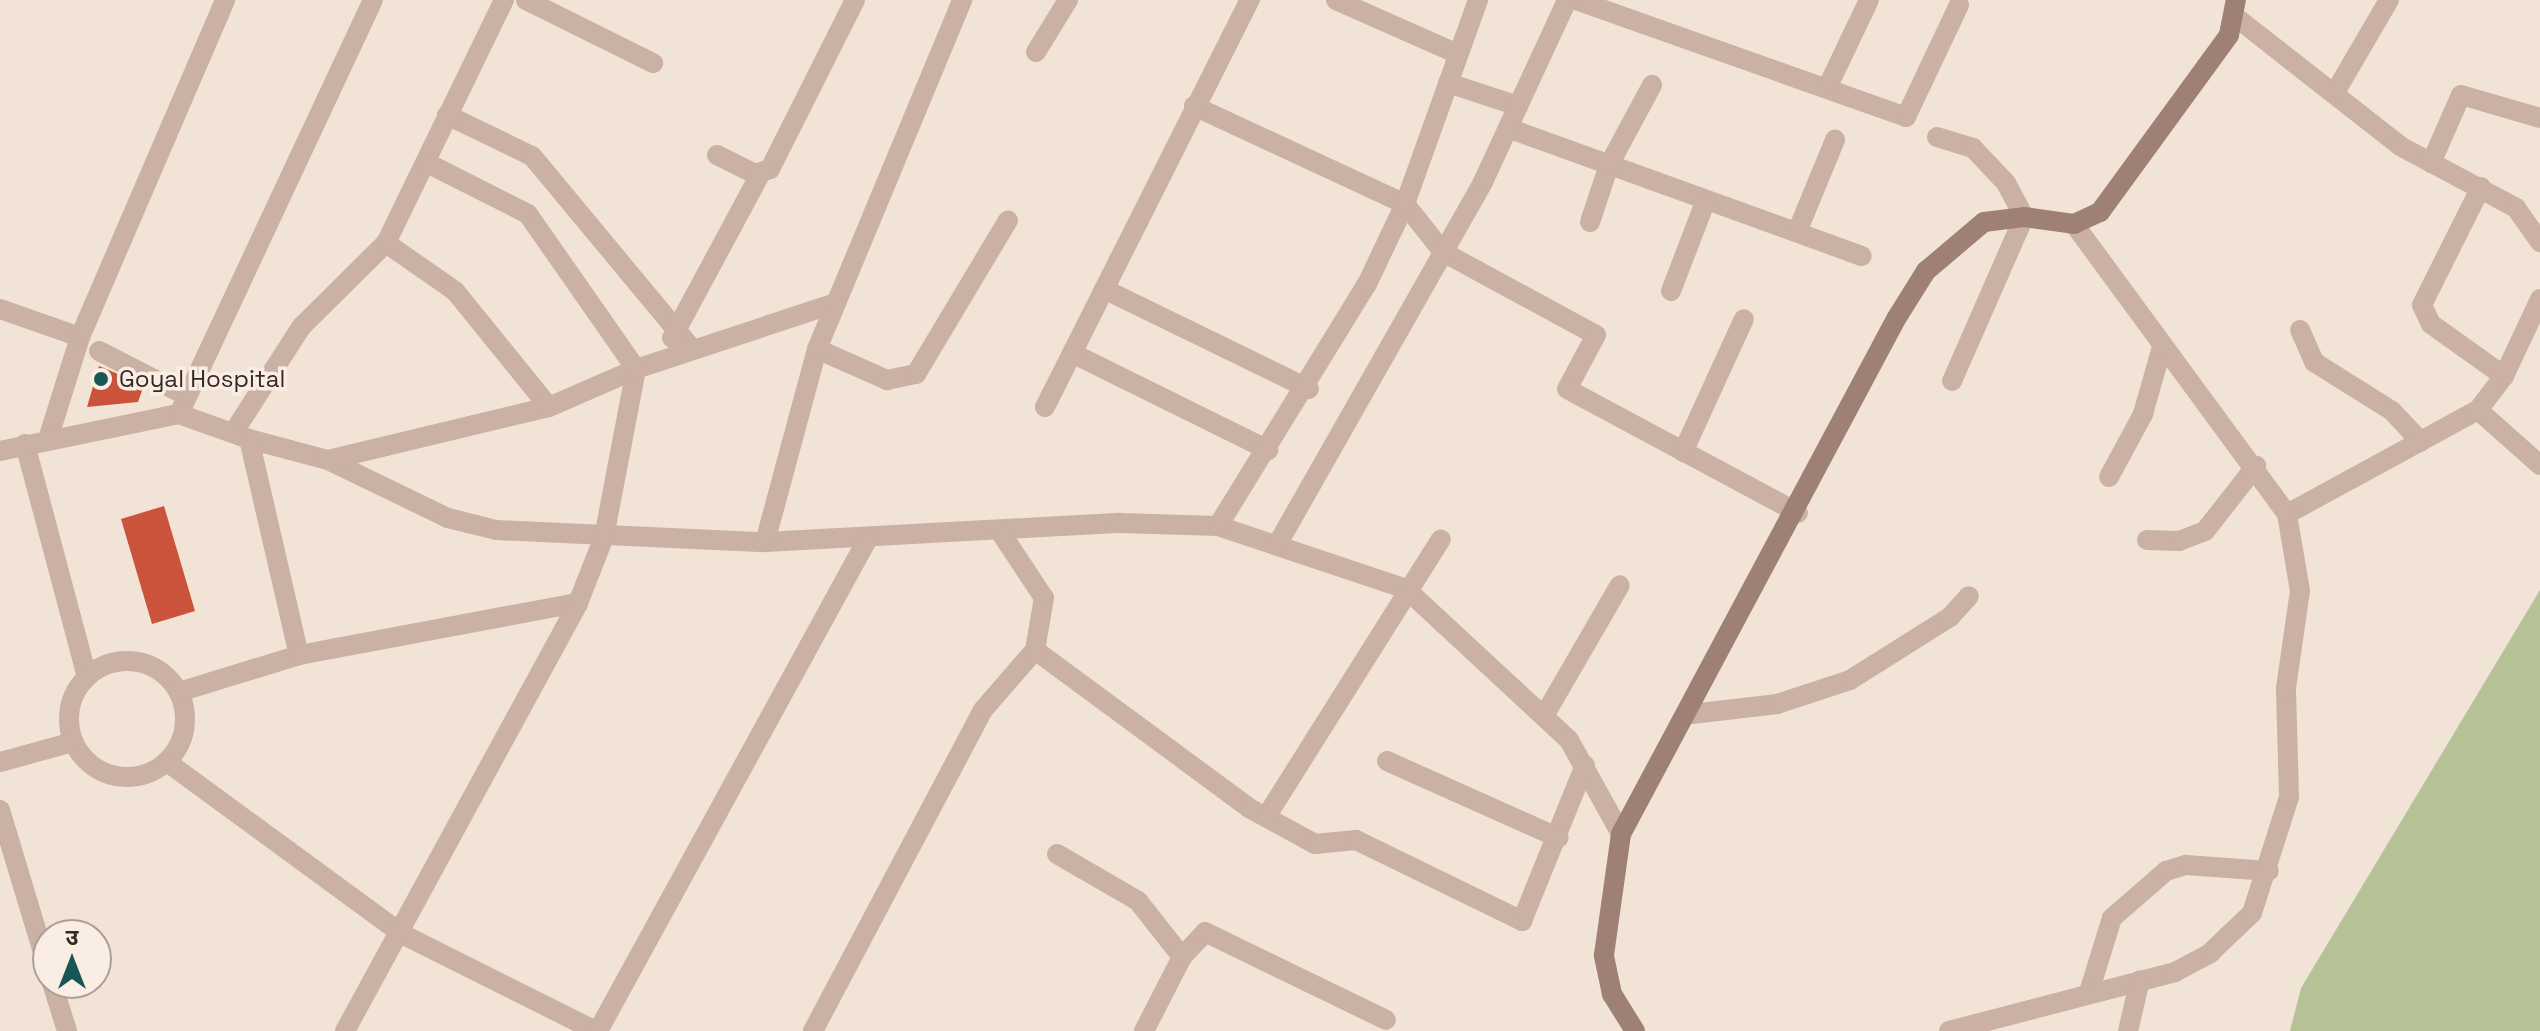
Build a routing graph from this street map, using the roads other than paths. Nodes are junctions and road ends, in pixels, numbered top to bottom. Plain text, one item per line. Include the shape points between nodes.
1 (225, 0) edge
2 (373, 0) edge
3 (504, 0) edge
4 (526, 0) edge
5 (855, 0) edge
6 (962, 0) edge
7 (1068, 0) edge
8 (1250, 0) edge
9 (1336, 0) edge
10 (1478, 0) edge
11 (1567, 0) edge
12 (1576, 0) edge
13 (1869, 0) edge
14 (2389, 0) edge
15 (1959, 5) dead end
16 (2237, 9) edge
17 (1036, 52) dead end
18 (1458, 54) junction
19 (653, 63) dead end
20 (1448, 83) junction
21 (1652, 85) dead end
22 (1828, 86) junction
23 (2337, 89) junction
24 (1194, 106) junction
25 (1518, 106) junction
26 (447, 115) junction
27 (2540, 118) edge
28 (1508, 128) junction
29 (1937, 137) dead end
30 (1835, 140) dead end
31 (717, 155) dead end
32 (427, 163) junction
33 (2431, 163) junction
34 (1609, 165) junction
35 (761, 173) junction
36 (2481, 187) junction
37 (1706, 200) junction
38 (1405, 204) junction
39 (2024, 217) junction
40 (1008, 220) dead end
41 (1590, 222) dead end
42 (2074, 224) junction
43 (1797, 232) junction
44 (2540, 242) edge
45 (386, 243) junction
46 (1443, 252) junction
47 (1862, 256) dead end
48 (1104, 289) junction
49 (1671, 291) dead end
50 (2540, 299) edge
51 (835, 303) junction
52 (0, 309) edge
53 (1744, 319) dead end
54 (676, 330) junction
55 (2300, 330) dead end
56 (80, 337) junction
57 (2162, 347) junction
58 (692, 349) junction
59 (817, 349) junction
60 (99, 351) dead end
61 (1072, 353) junction
62 (660, 360) junction
63 (636, 369) junction
64 (2504, 376) junction
65 (1952, 381) dead end
66 (1309, 389) junction
67 (183, 405) junction
68 (549, 407) junction
69 (1045, 407) dead end
70 (2478, 410) junction
71 (242, 434) junction
72 (49, 436) junction
73 (2421, 442) junction
74 (25, 444) junction
75 (1268, 450) junction
76 (0, 451) edge
77 (1683, 452) junction
78 (328, 460) junction
79 (2540, 465) edge
80 (2256, 466) junction
81 (2109, 477) dead end
82 (1798, 513) junction
83 (2287, 514) junction
84 (1218, 526) junction
85 (1001, 533) junction
86 (604, 537) junction
87 (1441, 539) dead end
88 (867, 540) junction
89 (2147, 540) dead end
90 (765, 542) junction
91 (1277, 545) junction
92 (1620, 585) dead end
93 (1406, 589) junction
94 (1969, 596) dead end
95 (578, 603) junction
96 (1035, 650) junction
97 (299, 655) junction
98 (87, 677) junction
99 (179, 692) junction
100 (1692, 714) junction
101 (1544, 716) junction
102 (73, 742) junction
103 (1387, 761) dead end
104 (0, 762) edge
105 (167, 762) junction
106 (1585, 765) junction
107 (0, 810) edge
108 (1266, 817) junction
109 (1621, 834) junction
110 (1559, 838) junction
111 (1057, 854) dead end
112 (2269, 871) junction
113 (33, 919) edge
114 (402, 934) junction
115 (1182, 957) junction
116 (2140, 980) junction
117 (2090, 989) junction
118 (57, 999) edge
119 (1386, 1020) dead end
120 (67, 1031) edge
121 (345, 1031) edge
122 (597, 1031) edge
123 (813, 1031) edge
124 (1144, 1031) edge
125 (1635, 1031) edge
126 (1949, 1031) edge
127 (2128, 1031) edge

1 - 56 street
2 - 67 street
3 - 26 street
4 - 19 street
5 - 35 street via 770,169
6 - 51 street
7 - 17 street
8 - 24 street
9 - 18 street
10 - 18 street
11 - 25 street
12 - 22 street
13 - 22 street
14 - 23 street
15 - 22 street via 1913,112 1892,115
16 - 23 street
16 - 42 street via 2100,212
18 - 20 street
20 - 25 street
20 - 38 street
21 - 34 street
23 - 33 street via 2400,146
24 - 38 street
24 - 48 street
25 - 28 street
26 - 32 street
26 - 54 street via 532,156
27 - 33 street via 2461,95
28 - 34 street
28 - 46 street
29 - 39 street via 1973,148 2006,183
30 - 43 street
31 - 35 street
32 - 45 street
32 - 63 street via 528,214
33 - 36 street
34 - 37 street
34 - 41 street
35 - 54 street
36 - 44 street via 2516,208
36 - 64 street via 2422,305 2431,324
37 - 43 street
37 - 49 street
38 - 46 street
38 - 66 street
39 - 42 street
39 - 65 street
39 - 82 street via 1984,222 1926,271
40 - 59 street via 916,374 887,380
42 - 57 street
43 - 47 street
45 - 68 street via 455,291
45 - 71 street via 301,327
46 - 77 street via 1596,335 1567,389
46 - 91 street
48 - 61 street
48 - 66 street
50 - 64 street
51 - 58 street
51 - 59 street
52 - 56 street
53 - 77 street
54 - 58 street
54 - 62 street
55 - 73 street via 2314,362 2392,411
56 - 72 street
57 - 80 street
57 - 81 street via 2143,414
58 - 62 street
59 - 90 street
60 - 67 street
61 - 69 street
61 - 75 street
62 - 63 street
63 - 68 street
63 - 86 street
64 - 70 street
66 - 75 street
67 - 71 street
67 - 72 street
68 - 78 street
70 - 73 street
70 - 79 street
71 - 78 street
71 - 97 street
72 - 74 street
73 - 83 street
74 - 76 street
74 - 98 street
75 - 84 street
77 - 82 street
78 - 86 street via 448,518 496,530
80 - 83 street
80 - 89 street via 2205,531 2179,541
82 - 100 street
83 - 112 street via 2300,591 2286,688 2293,765
84 - 85 street via 1120,523
84 - 91 street
85 - 88 street
85 - 96 street via 1044,598
86 - 90 street
86 - 95 street
87 - 93 street
88 - 90 street
88 - 122 street
91 - 93 street
92 - 101 street
93 - 101 street
93 - 108 street
94 - 100 street via 1950,617 1850,680 1777,704
95 - 97 street
95 - 114 street
96 - 108 street
96 - 123 street via 983,710
97 - 99 street
98 - 99 street via 137,662
98 - 102 street via 70,707
99 - 105 street via 185,729
100 - 109 street
101 - 106 street
102 - 104 street
102 - 105 street via 90,764 114,776 142,775
103 - 110 street
105 - 114 street
106 - 109 street
106 - 110 street
107 - 113 street
108 - 110 street via 1315,844 1356,840 1522,921
109 - 125 street via 1604,955 1612,994
111 - 115 street via 1138,901
112 - 116 street via 2235,934 2196,963
112 - 117 street via 2186,865 2166,871 2112,918
114 - 121 street
114 - 122 street
115 - 119 street via 1194,939 1215,933
115 - 124 street
116 - 117 street
116 - 127 street
117 - 126 street
118 - 120 street

